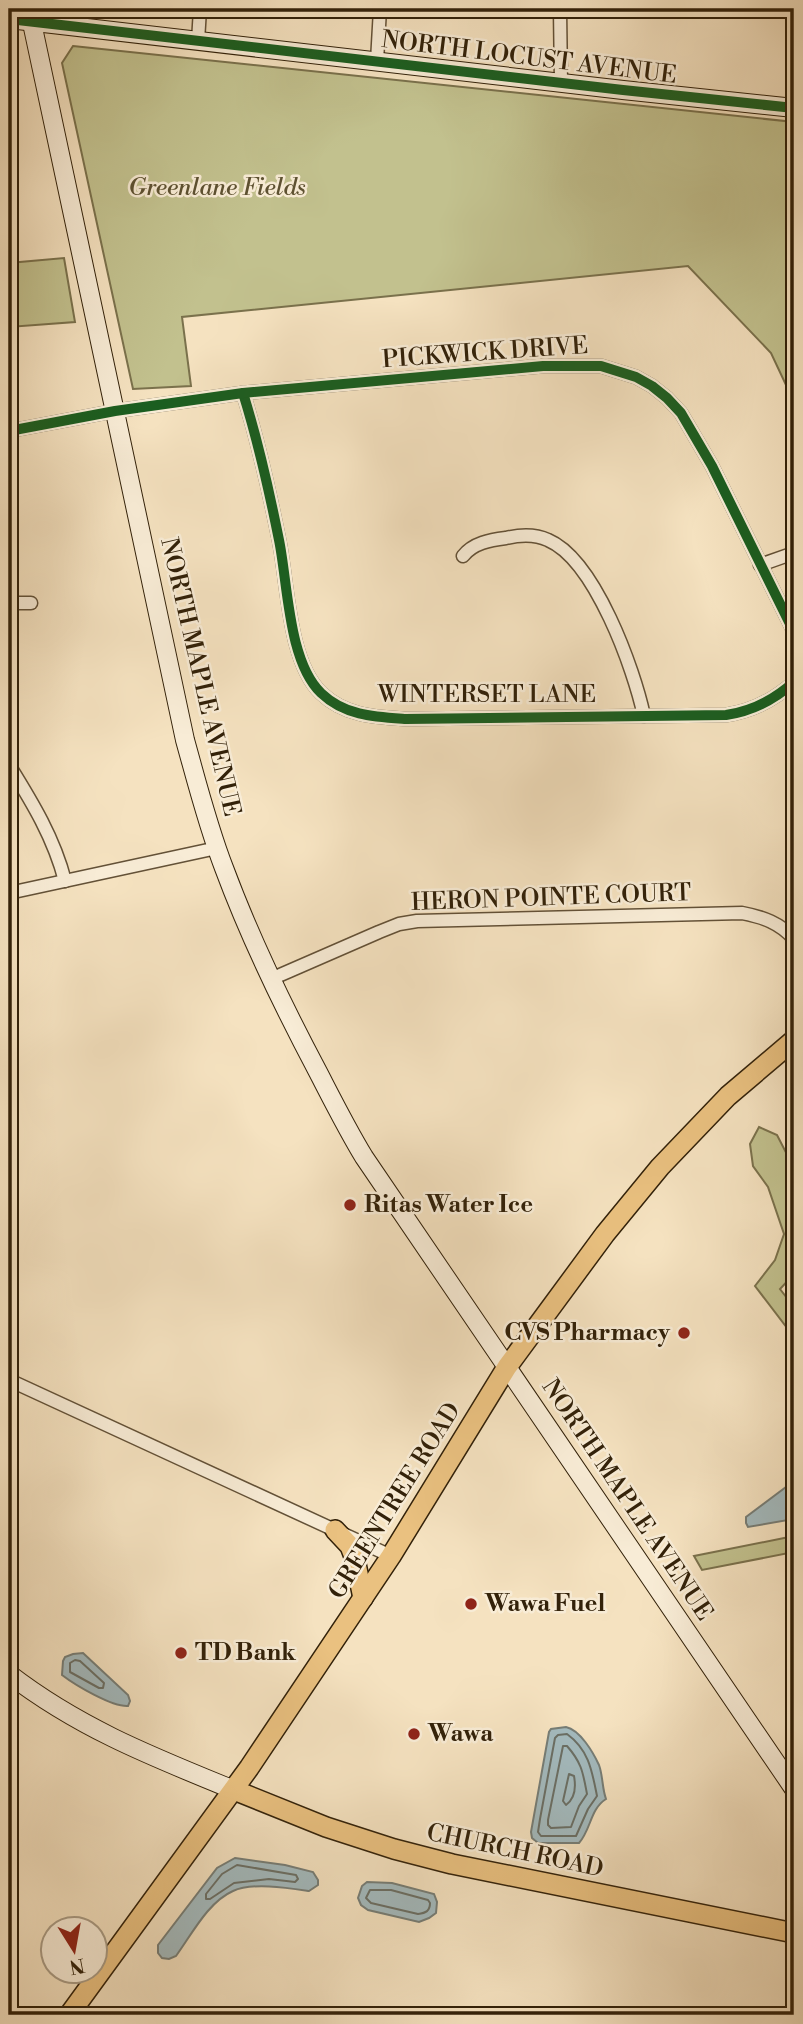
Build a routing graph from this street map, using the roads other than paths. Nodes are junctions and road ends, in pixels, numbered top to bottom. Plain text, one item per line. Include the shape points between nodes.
1 (200, 9) edge
2 (380, 9) edge
3 (560, 9) edge
4 (30, 15) edge
5 (9, 19) edge
6 (198, 41) junction
7 (377, 61) junction
8 (561, 83) junction
9 (794, 108) edge
10 (243, 393) junction
11 (115, 411) junction
12 (9, 431) edge
13 (794, 553) edge
14 (463, 556) dead end
15 (760, 565) junction
16 (9, 603) edge
17 (31, 603) dead end
18 (794, 632) edge
19 (794, 682) edge
20 (644, 716) junction
21 (9, 765) edge
22 (216, 848) junction
23 (65, 881) junction
24 (9, 893) edge
25 (794, 939) edge
26 (271, 979) junction
27 (794, 1040) edge
28 (507, 1367) junction
29 (9, 1380) edge
30 (335, 1530) junction
31 (391, 1556) junction
32 (363, 1598) junction
33 (9, 1674) edge
34 (794, 1789) edge
35 (234, 1790) junction
36 (794, 1933) edge
37 (69, 2015) edge

1 - 6 street
2 - 7 street
3 - 8 street
4 - 5 main road, NORTH LOCUST AVENUE
4 - 6 main road, NORTH LOCUST AVENUE
4 - 11 main road, NORTH MAPLE AVENUE
6 - 7 main road, NORTH LOCUST AVENUE
7 - 8 main road, NORTH LOCUST AVENUE
8 - 9 main road, NORTH LOCUST AVENUE
10 - 11 street, PICKWICK DRIVE
10 - 15 street, PICKWICK DRIVE via 543,366 591,365 618,370 652,386 681,413
10 - 20 street, WINTERSET LANE via 261,454 299,653 311,681 331,702 358,714 406,719
11 - 12 street, PICKWICK DRIVE
11 - 22 main road, NORTH MAPLE AVENUE via 185,740
13 - 15 street
14 - 20 street via 481,544 521,536 535,536 561,547 598,597 631,668
15 - 18 street, PICKWICK DRIVE
16 - 17 street
19 - 20 street, WINTERSET LANE via 769,701 742,712
21 - 23 street via 45,825
22 - 23 street
22 - 26 main road, NORTH MAPLE AVENUE
23 - 24 street
25 - 26 street, HERON POINTE COURT via 775,922 742,913 417,920
26 - 28 main road, NORTH MAPLE AVENUE via 346,1129
27 - 28 main road, GREENTREE ROAD via 728,1096 667,1159
28 - 31 main road, GREENTREE ROAD
28 - 34 main road, NORTH MAPLE AVENUE
29 - 30 street
30 - 31 street
30 - 32 main road via 350,1546
31 - 32 main road, GREENTREE ROAD
32 - 35 main road, GREENTREE ROAD
33 - 35 main road via 74,1719
35 - 36 main road, CHURCH ROAD via 405,1852
35 - 37 main road, GREENTREE ROAD

